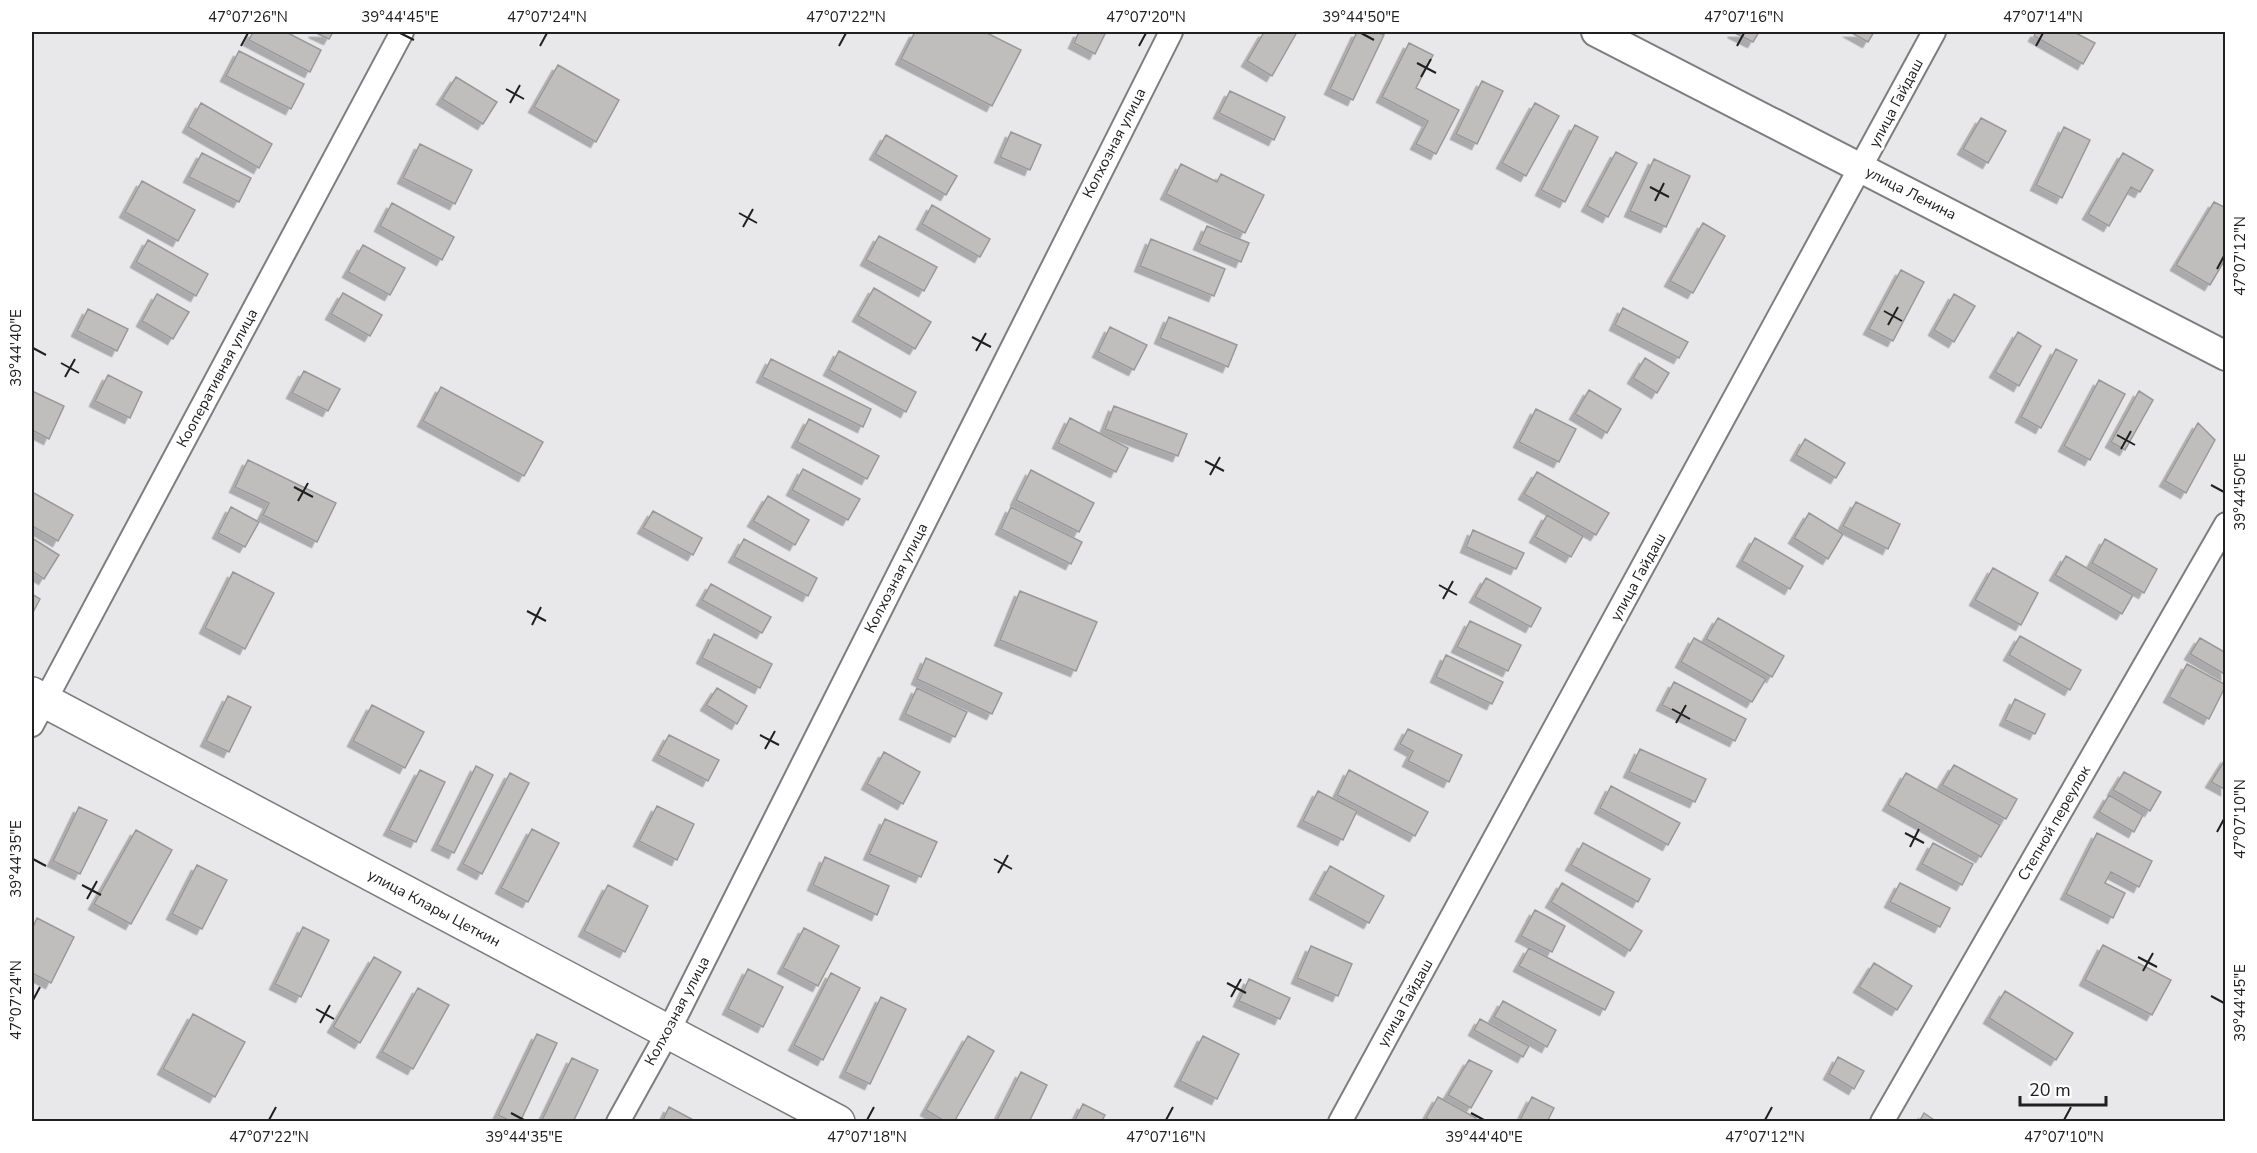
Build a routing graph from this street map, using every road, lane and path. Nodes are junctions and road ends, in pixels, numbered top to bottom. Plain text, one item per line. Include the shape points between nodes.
1 (402, 32) edge
2 (1171, 32) edge
3 (1596, 32) edge
4 (1934, 32) edge
5 (1861, 167) junction
6 (2226, 356) edge
7 (2226, 524) edge
8 (36, 706) edge
9 (668, 1032) junction
10 (618, 1122) edge
11 (838, 1122) edge
12 (1340, 1122) edge
13 (1882, 1122) edge

1 - 8 street, Кооперативная улица
2 - 9 street, Колхозная улица
3 - 5 street, улица Ленина
4 - 5 street, улица Гайдаш
5 - 6 street, улица Ленина
5 - 12 street, улица Гайдаш
7 - 13 street, Степной переулок
8 - 9 main road, улица Клары Цеткин
9 - 10 street, Колхозная улица
9 - 11 main road, улица Клары Цеткин

